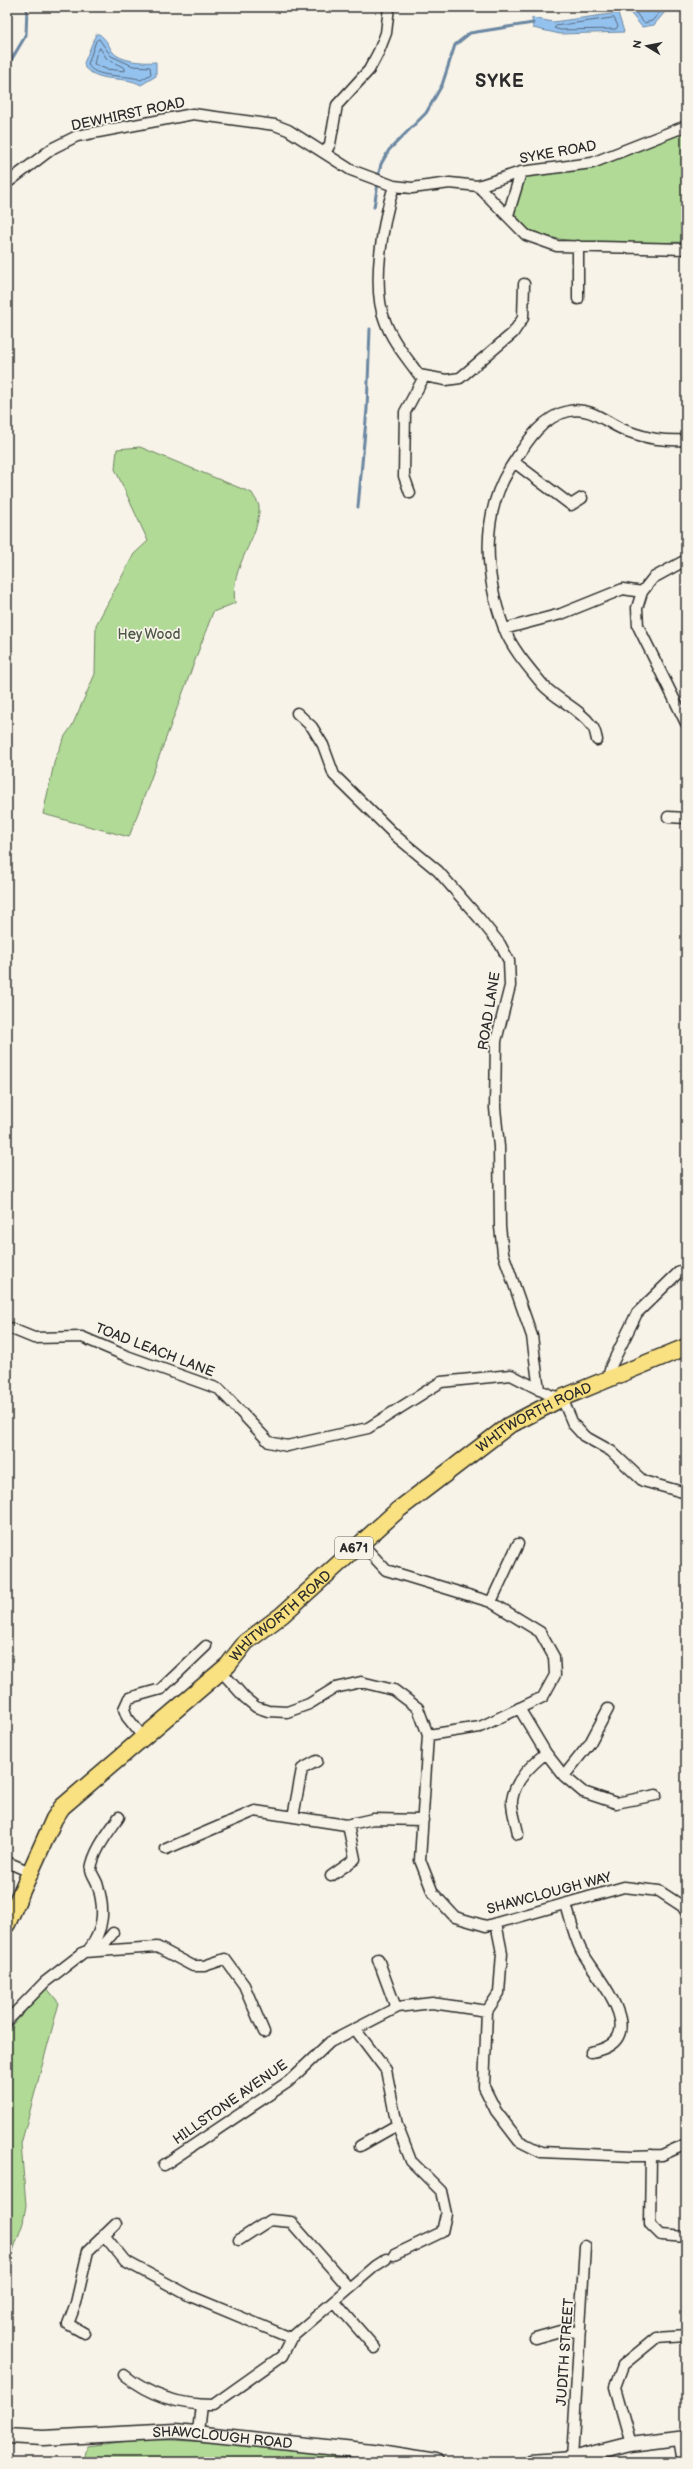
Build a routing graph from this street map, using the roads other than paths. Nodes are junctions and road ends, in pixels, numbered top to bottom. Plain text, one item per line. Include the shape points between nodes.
1 (388, 7) edge
2 (686, 126) edge
3 (326, 153) junction
4 (521, 172) junction
5 (7, 184) edge
6 (394, 186) junction
7 (478, 186) junction
8 (508, 215) junction
9 (578, 246) junction
10 (686, 249) edge
11 (524, 284) dead end
12 (578, 299) dead end
13 (424, 377) junction
14 (686, 440) edge
15 (514, 462) junction
16 (410, 493) dead end
17 (582, 498) dead end
18 (686, 560) edge
19 (642, 592) junction
20 (504, 629) junction
21 (297, 713) dead end
22 (686, 723) edge
23 (597, 740) dead end
24 (668, 817) dead end
25 (686, 818) edge
26 (686, 1271) edge
27 (7, 1327) edge
28 (686, 1347) edge
29 (608, 1378) junction
30 (539, 1390) junction
31 (562, 1398) junction
32 (686, 1494) edge
33 (360, 1542) junction
34 (517, 1544) dead end
35 (491, 1602) junction
36 (206, 1646) dead end
37 (221, 1670) junction
38 (519, 1708) junction
39 (608, 1709) dead end
40 (428, 1735) junction
41 (144, 1737) junction
42 (546, 1753) junction
43 (317, 1761) dead end
44 (564, 1776) junction
45 (656, 1795) dead end
46 (119, 1817) dead end
47 (293, 1817) junction
48 (423, 1820) junction
49 (348, 1825) junction
50 (518, 1834) dead end
51 (166, 1849) dead end
52 (7, 1862) edge
53 (30, 1872) junction
54 (331, 1876) dead end
55 (11, 1904) edge
56 (566, 1904) junction
57 (686, 1912) edge
58 (496, 1923) junction
59 (7, 1924) edge
60 (113, 1933) dead end
61 (98, 1951) junction
62 (87, 1952) junction
63 (378, 1958) dead end
64 (396, 2008) junction
65 (486, 2011) junction
66 (7, 2021) edge
67 (355, 2029) junction
68 (264, 2032) dead end
69 (591, 2052) dead end
70 (397, 2125) junction
71 (686, 2144) edge
72 (360, 2146) dead end
73 (652, 2155) junction
74 (164, 2165) dead end
75 (116, 2224) dead end
76 (104, 2235) junction
77 (686, 2237) edge
78 (239, 2240) dead end
79 (585, 2246) dead end
80 (349, 2288) junction
81 (334, 2301) junction
82 (580, 2332) junction
83 (84, 2333) dead end
84 (686, 2336) edge
85 (291, 2338) junction
86 (535, 2338) dead end
87 (375, 2348) dead end
88 (124, 2375) dead end
89 (200, 2405) junction
90 (198, 2432) junction
91 (7, 2436) edge
92 (683, 2438) edge
93 (631, 2444) junction
94 (572, 2459) junction
95 (436, 2462) edge
96 (532, 2462) edge
97 (683, 2462) edge

1 - 3 street via 386,33 379,52 369,70 337,105
2 - 4 street, SYKE ROAD via 592,163
3 - 5 street, DEWHIRST ROAD via 288,130 275,126 193,114 77,136 54,148
3 - 6 street, DEWHIRST ROAD via 351,170
4 - 7 street, SYKE ROAD
4 - 8 street
6 - 7 street, DEWHIRST ROAD via 412,188 450,183
6 - 13 street via 381,232 380,294 384,320 414,369
7 - 8 street
8 - 9 street via 526,235 557,246
9 - 10 street
9 - 12 street
11 - 13 street via 523,318 513,333 460,378 446,380
13 - 16 street via 405,412 404,476
14 - 15 street via 659,441 626,431 587,410 570,410 557,414 544,423 523,447
15 - 17 street via 571,505
15 - 20 street via 500,484 489,527 489,572
18 - 19 street via 653,578
19 - 20 street via 623,589 561,614
19 - 22 street via 637,608 638,626
20 - 23 street via 518,655 544,686 592,726
21 - 30 street, ROAD LANE via 312,727 323,744 334,775 398,837 438,871 500,944 509,961 510,986 496,1041 495,1108 499,1154 500,1227 503,1253 532,1336
24 - 25 street
26 - 29 street via 680,1270 642,1306 611,1366
27 - 30 street, TOAD LEACH LANE via 34,1338 82,1337 219,1389 269,1442 275,1445 287,1446 368,1428 441,1382 511,1375
28 - 29 main road, WHITWORTH ROAD / A671
29 - 31 main road, WHITWORTH ROAD / A671
30 - 31 street, TOAD LEACH LANE
31 - 32 street via 574,1424 584,1436 611,1451 643,1481
31 - 33 main road, WHITWORTH ROAD / A671 via 508,1426
33 - 35 street via 386,1570
33 - 37 main road, WHITWORTH ROAD / A671 via 282,1616 246,1642
34 - 35 street
35 - 38 street via 540,1632 554,1657 555,1675 543,1697
36 - 41 street via 161,1689 129,1698 124,1709 127,1718
37 - 40 street, SHAWCLOUGH WAY via 245,1698 256,1707 268,1711 287,1712 309,1704 335,1688 361,1682 394,1690 418,1708
37 - 41 main road, WHITWORTH ROAD / A671
38 - 40 street via 480,1727
38 - 42 street
39 - 44 street via 590,1743
40 - 48 street, SHAWCLOUGH WAY
41 - 53 main road, WHITWORTH ROAD / A671 via 62,1807
42 - 44 street
42 - 50 street via 529,1767 520,1779 512,1801
43 - 47 street via 302,1769
44 - 45 street via 583,1792 616,1803
46 - 62 street via 98,1848 91,1870 103,1904 103,1920 94,1943
47 - 49 street
47 - 51 street via 255,1811
48 - 49 street via 373,1819
48 - 58 street, SHAWCLOUGH WAY via 420,1860 433,1894 455,1917 486,1926
49 - 54 street via 355,1859
52 - 53 street
53 - 55 main road, WHITWORTH ROAD / A671
55 - 59 main road, WHITWORTH ROAD / A671
56 - 57 street, SHAWCLOUGH WAY via 624,1887 659,1891 682,1906
56 - 58 street, SHAWCLOUGH WAY
56 - 69 street via 580,1949 612,1999 620,2018 619,2037 614,2044 606,2049
58 - 65 street via 502,1953 499,1993
60 - 61 street
61 - 62 street
61 - 68 street via 161,1948 193,1966 204,1966 225,1959 244,1985
62 - 66 street via 64,1965
63 - 64 street
64 - 65 street, HILLSTONE AVENUE via 432,2003
64 - 67 street, HILLSTONE AVENUE
65 - 73 street via 484,2087 496,2111 520,2141 540,2152
67 - 70 street via 386,2070
67 - 74 street, HILLSTONE AVENUE via 330,2042 288,2082
70 - 72 street
70 - 80 street via 411,2161 441,2191 446,2214 442,2232 375,2266
71 - 73 street via 662,2155
73 - 77 street via 650,2224 661,2235
75 - 76 street
76 - 83 street via 88,2251 76,2303 68,2324
76 - 85 street via 125,2261 190,2296
78 - 80 street via 270,2220 291,2222
79 - 82 street, JUDITH STREET
80 - 81 street
81 - 85 street
81 - 87 street
82 - 86 street via 560,2331
82 - 94 street, JUDITH STREET
84 - 93 street via 656,2338 622,2365 615,2387
85 - 89 street via 282,2356 213,2405
88 - 89 street via 142,2389 163,2398
89 - 90 street
90 - 91 main road, SHAWCLOUGH ROAD via 176,2430 43,2438
90 - 95 main road, SHAWCLOUGH ROAD via 373,2452
92 - 93 main road
92 - 97 street
93 - 94 main road
94 - 96 main road

